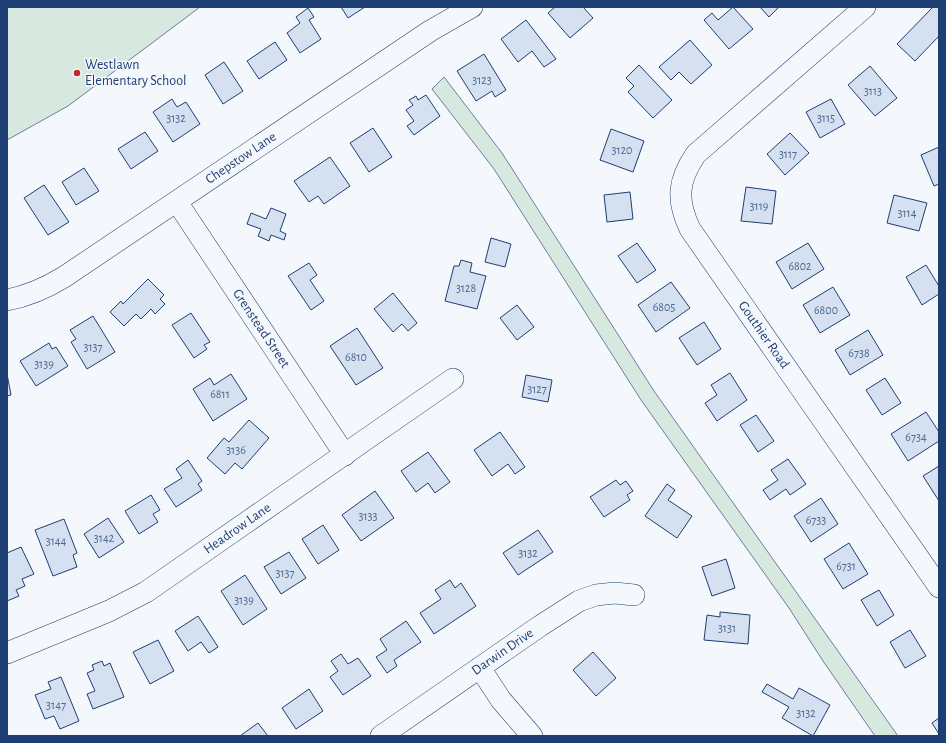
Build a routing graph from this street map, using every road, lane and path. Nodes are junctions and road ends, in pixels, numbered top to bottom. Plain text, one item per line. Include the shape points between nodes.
1 (472, 7) edge
2 (865, 7) edge
3 (177, 202) junction
4 (7, 300) edge
5 (453, 379) dead end
6 (345, 455) junction
7 (939, 587) edge
8 (634, 595) dead end
9 (7, 653) edge
10 (480, 668) junction
11 (381, 736) edge
12 (532, 736) edge

1 - 3 street, Chepstow Lane via 430,31
2 - 7 street, Gouthier Road via 696,154 687,166 680,199 683,216 694,236
3 - 4 street, Chepstow Lane via 46,288 21,298
3 - 6 street, Grenstead Street
5 - 6 street, Headrow Lane
6 - 9 street, Headrow Lane via 146,592 109,612
8 - 10 street, Darwin Drive via 596,595 579,601
10 - 11 street, Darwin Drive
10 - 12 street via 501,700

